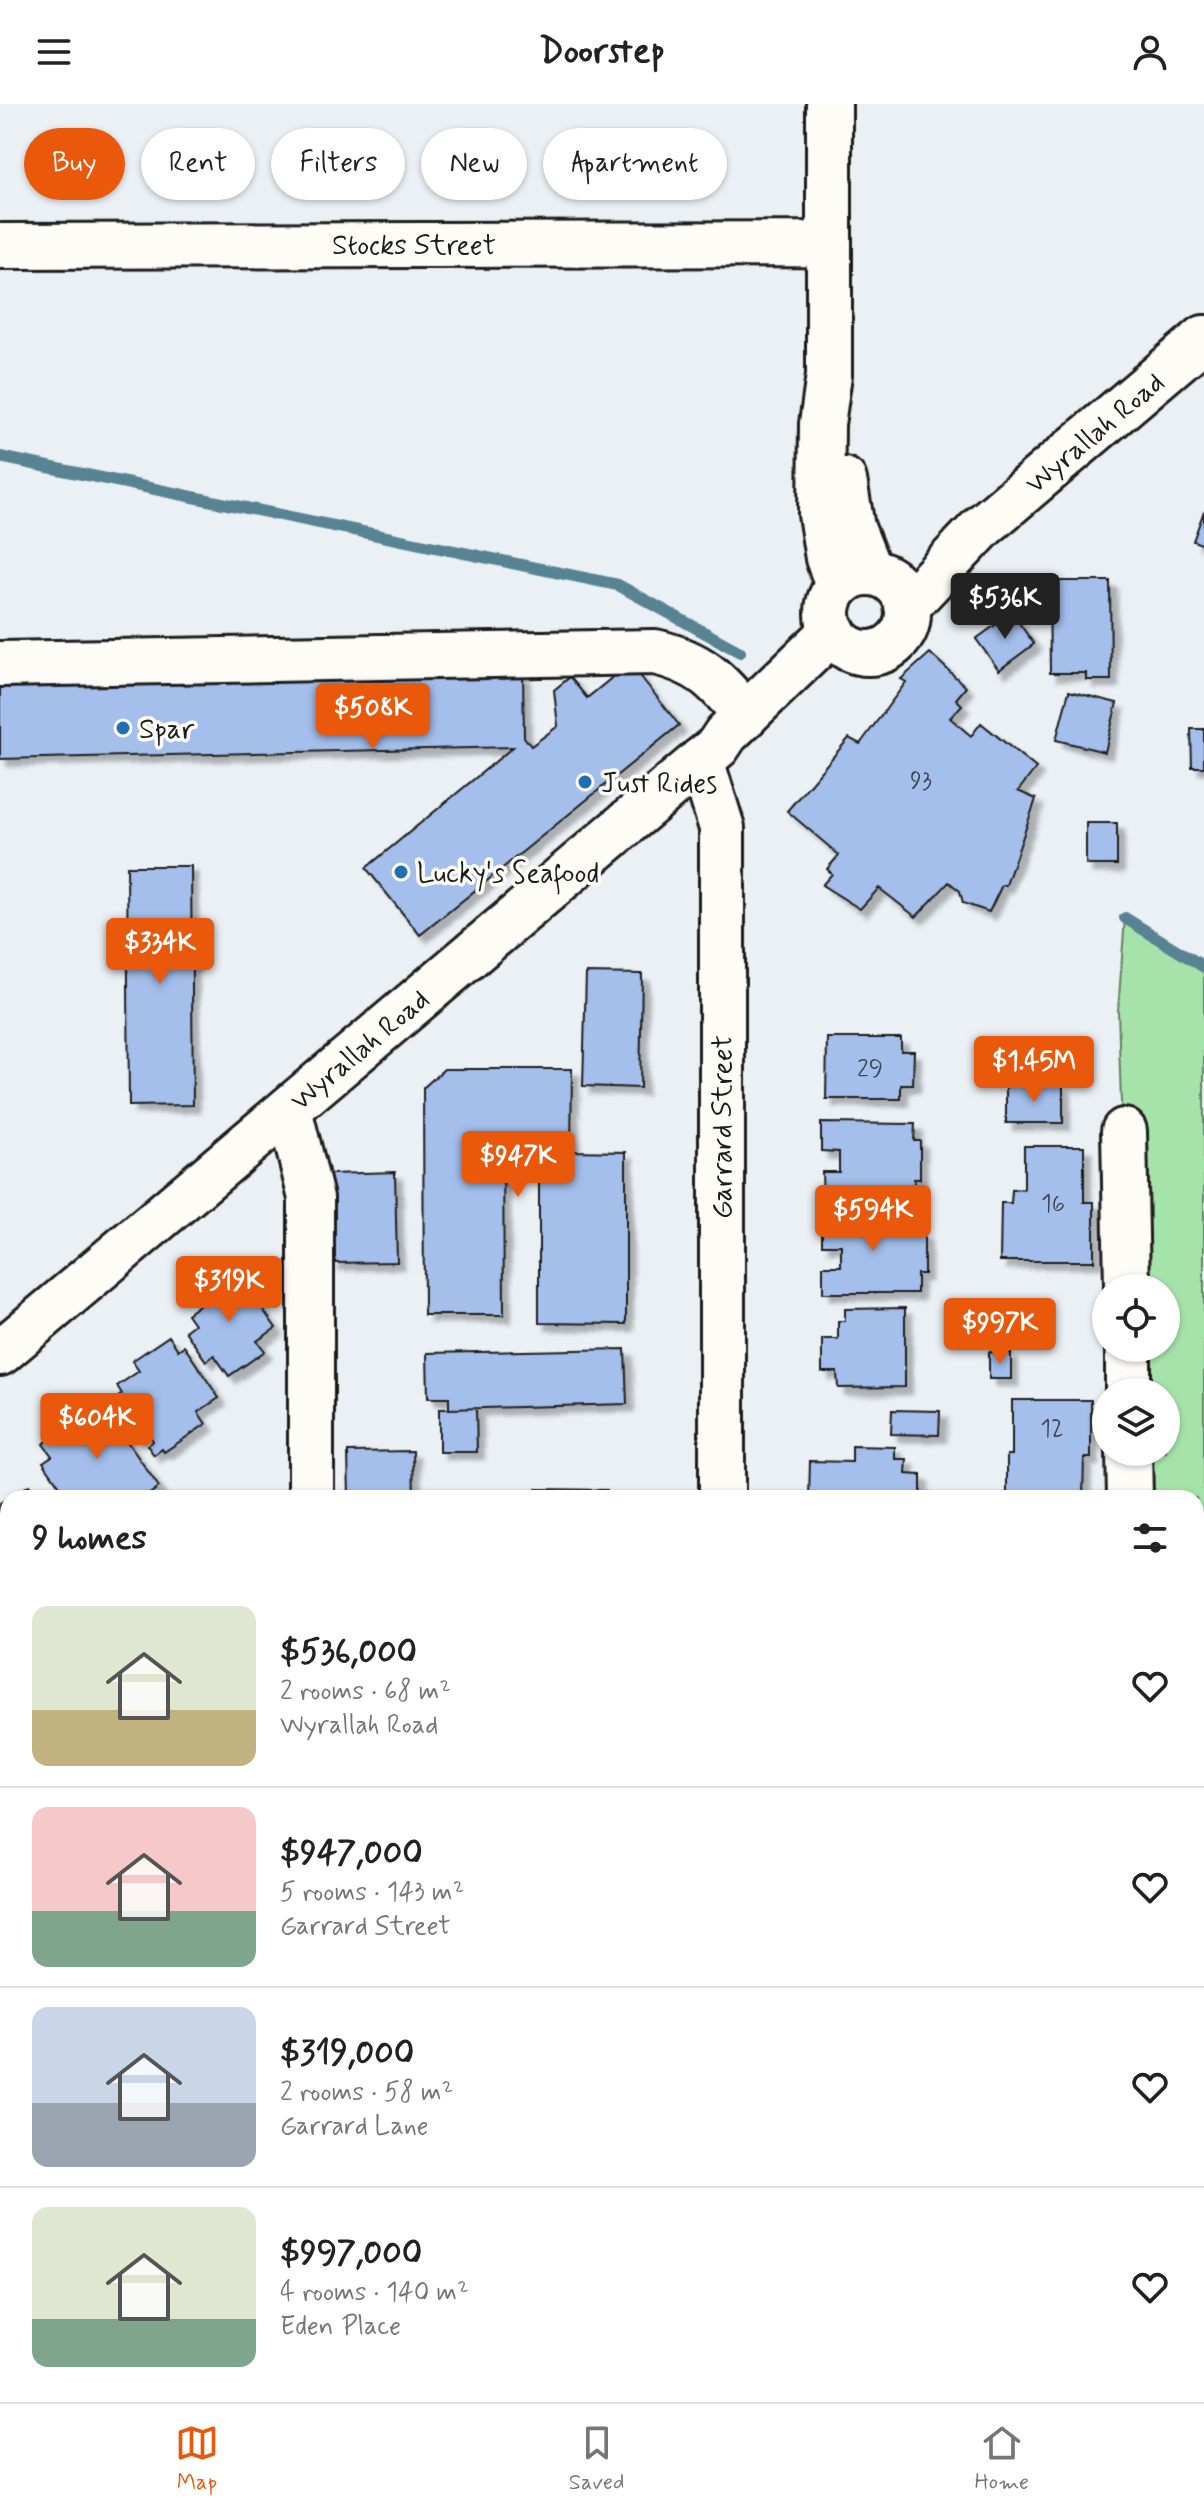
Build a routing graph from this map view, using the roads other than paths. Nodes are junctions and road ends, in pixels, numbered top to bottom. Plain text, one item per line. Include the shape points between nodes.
1 (829, 104) edge
2 (829, 244) junction
3 (0, 246) edge
4 (1204, 338) edge
5 (878, 587) junction
6 (847, 642) junction
7 (0, 664) edge
8 (722, 740) junction
9 (289, 1109) junction
10 (1124, 1131) dead end
11 (1127, 1274) edge
12 (0, 1353) edge
13 (1129, 1466) edge
14 (311, 1490) edge
15 (722, 1490) edge
16 (1130, 1490) edge

1 - 2 street
2 - 3 street, Stocks Street
2 - 5 street via 821,514 828,558
4 - 5 street, Wyrallah Road via 983,526
5 - 6 street via 828,613
5 - 6 street, Wyrallah Road via 904,631 887,649
6 - 8 street, Wyrallah Road via 757,728 733,743
7 - 8 street via 655,652 700,667 718,681
8 - 9 street, Wyrallah Road
8 - 15 street, Garrard Street
9 - 12 street, Wyrallah Road
9 - 14 street via 311,1198
10 - 11 street
13 - 16 street

